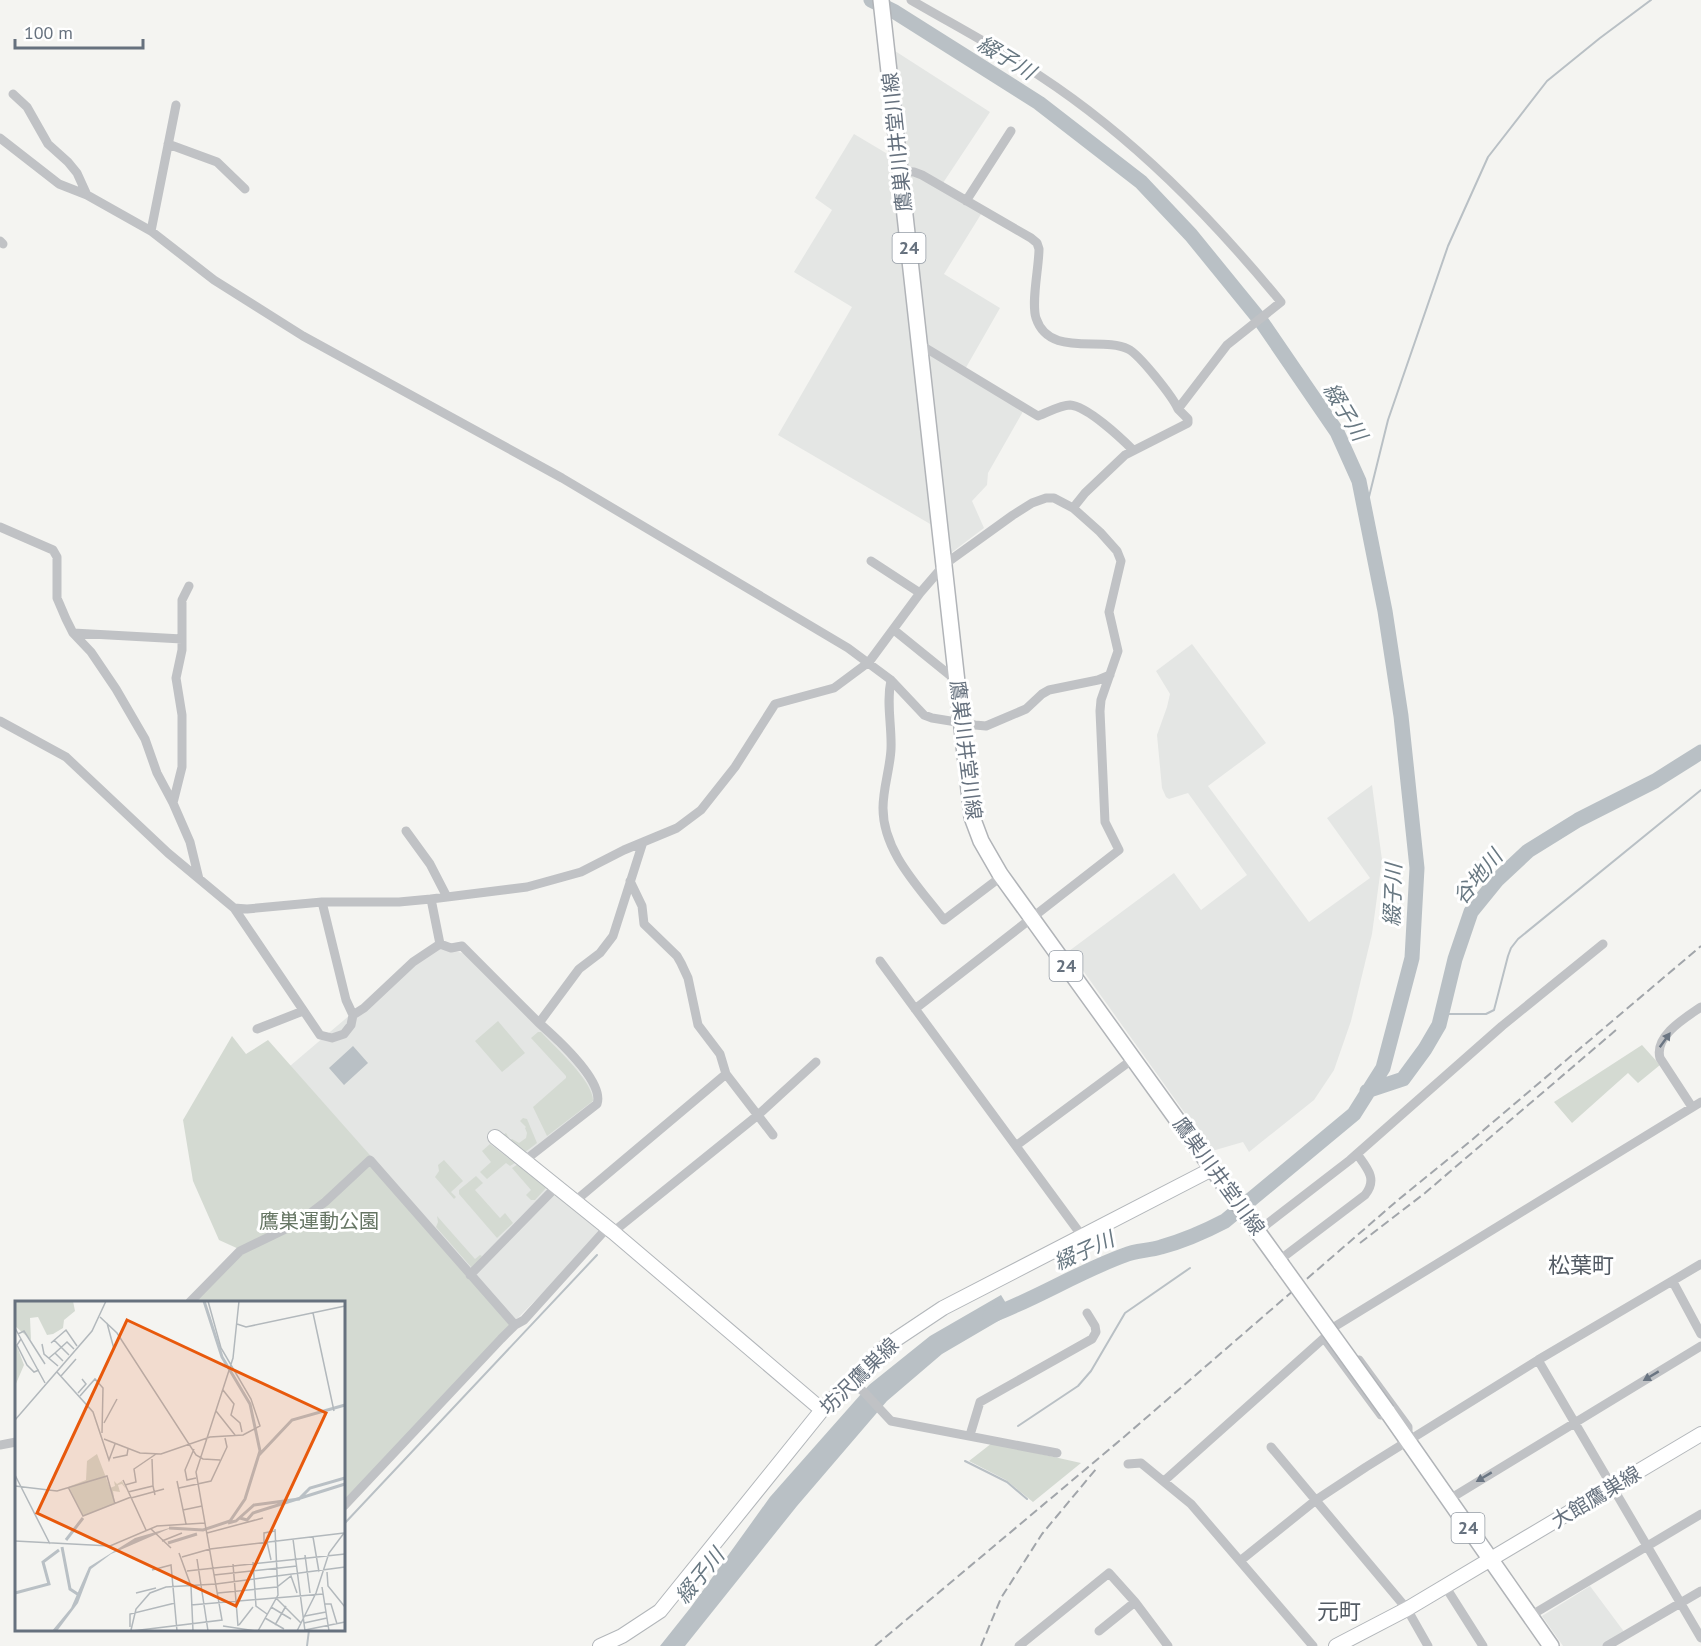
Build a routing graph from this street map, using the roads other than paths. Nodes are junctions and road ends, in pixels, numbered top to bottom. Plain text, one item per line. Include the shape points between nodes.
1 (881, 0) edge
2 (911, 0) edge
3 (13, 94) dead end
4 (176, 105) dead end
5 (1011, 131) dead end
6 (0, 138) edge
7 (168, 144) junction
8 (900, 171) junction
9 (245, 189) dead end
10 (87, 195) junction
11 (966, 201) junction
12 (151, 231) junction
13 (919, 344) junction
14 (1178, 409) junction
15 (1133, 450) junction
16 (1073, 508) junction
17 (0, 527) edge
18 (871, 561) dead end
19 (945, 564) junction
20 (189, 586) dead end
21 (920, 593) junction
22 (894, 630) junction
23 (73, 633) junction
24 (182, 639) junction
25 (869, 662) junction
26 (1110, 675) junction
27 (891, 680) junction
28 (957, 681) junction
29 (0, 721) edge
30 (961, 724) junction
31 (173, 803) junction
32 (406, 831) dead end
33 (643, 842) junction
34 (1002, 876) junction
35 (198, 879) junction
36 (630, 881) junction
37 (447, 897) junction
38 (431, 899) junction
39 (322, 902) junction
40 (234, 908) junction
41 (1033, 918) junction
42 (440, 944) junction
43 (1603, 944) dead end
44 (880, 961) dead end
45 (1701, 1008) edge
46 (915, 1009) junction
47 (303, 1011) junction
48 (353, 1016) junction
49 (539, 1023) junction
50 (257, 1029) dead end
51 (1133, 1059) junction
52 (816, 1062) dead end
53 (726, 1074) junction
54 (1697, 1104) edge
55 (758, 1115) junction
56 (773, 1135) dead end
57 (495, 1137) dead end
58 (1017, 1145) junction
59 (1357, 1154) junction
60 (524, 1161) junction
61 (1214, 1168) junction
62 (556, 1187) junction
63 (574, 1202) junction
64 (1256, 1228) junction
65 (610, 1230) junction
66 (1082, 1236) junction
67 (1283, 1259) junction
68 (1701, 1264) edge
69 (470, 1275) junction
70 (1673, 1282) junction
71 (191, 1301) edge
72 (1087, 1313) dead end
73 (514, 1325) junction
74 (1334, 1327) junction
75 (1701, 1334) edge
76 (1324, 1338) junction
77 (1701, 1346) edge
78 (1538, 1360) junction
79 (853, 1384) junction
80 (822, 1410) junction
81 (1575, 1422) junction
82 (1701, 1434) edge
83 (970, 1435) junction
84 (1408, 1441) junction
85 (15, 1442) edge
86 (0, 1444) edge
87 (1271, 1447) dead end
88 (1057, 1453) dead end
89 (1128, 1464) dead end
90 (1164, 1481) junction
91 (1612, 1488) junction
92 (1316, 1500) junction
93 (1448, 1500) junction
94 (345, 1505) edge
95 (1701, 1514) edge
96 (1647, 1546) junction
97 (1490, 1560) junction
98 (1240, 1561) junction
99 (1445, 1586) junction
100 (1701, 1591) edge
101 (1135, 1602) junction
102 (1681, 1603) junction
103 (1407, 1608) junction
104 (1530, 1616) junction
105 (1099, 1630) dead end
106 (1701, 1638) edge
107 (600, 1646) edge
108 (1019, 1646) edge
109 (1168, 1646) edge
110 (1313, 1646) edge
111 (1336, 1646) edge
112 (1428, 1646) edge
113 (1483, 1646) edge
114 (1551, 1646) edge
115 (1607, 1646) edge

1 - 8 main road, 鷹巣川井堂川線 / 24
2 - 14 street via 1042,77 1133,147 1200,210 1281,302 1227,345
3 - 10 street via 27,107 48,144 77,174
4 - 7 street
5 - 11 street
6 - 10 street via 58,184
7 - 9 street via 217,162
7 - 12 street
8 - 11 street via 922,175
8 - 13 main road, 鷹巣川井堂川線 / 24
10 - 12 street
11 - 14 street via 1037,243 1039,268 1034,306 1040,326 1048,334 1069,344 1131,350
12 - 25 street via 214,280 303,336 572,483
13 - 15 street via 1038,416 1074,406 1100,421
13 - 19 main road, 鷹巣川井堂川線 / 24
14 - 15 street via 1188,423
15 - 16 street
16 - 19 street via 1054,498 1032,503
16 - 26 street via 1117,551 1121,561 1108,612 1118,651
17 - 23 street via 53,550 57,557 57,598
18 - 21 street
19 - 21 street
19 - 28 main road, 鷹巣川井堂川線 / 24
20 - 24 street via 182,600
21 - 22 street
22 - 25 street
22 - 28 street
23 - 24 street
23 - 31 street via 116,689
24 - 31 street via 176,678 182,715 182,767
25 - 27 street
25 - 33 street via 834,687 775,705 735,767 701,810 677,828
26 - 30 street via 1049,690 1026,709 986,726
26 - 41 street via 1101,700 1105,822 1119,850
27 - 30 street via 924,715
27 - 34 street via 891,752 883,810 896,857 944,920
28 - 30 main road, 鷹巣川井堂川線 / 24
29 - 35 street via 66,757
30 - 34 main road, 鷹巣川井堂川線 / 24 via 972,817
31 - 35 street via 190,842
32 - 37 street
33 - 36 street
33 - 37 street via 561,879
34 - 41 main road, 鷹巣川井堂川線 / 24
35 - 40 street
36 - 49 street via 609,941 579,969
36 - 53 street via 642,906 644,924 681,963 698,1025 720,1054
37 - 38 street
38 - 39 street
38 - 42 street
39 - 40 street
39 - 48 street
40 - 47 street
41 - 46 street
41 - 51 main road, 鷹巣川井堂川線 / 24
42 - 48 street via 413,962
42 - 49 street via 462,946
43 - 59 street via 1502,1026
44 - 46 street
54 -> 45 street via 1658,1051 1665,1036
46 - 58 street
47 - 48 street via 320,1035 332,1038 344,1034
47 - 50 street
49 - 60 street via 579,1063 596,1086 599,1098 597,1104
51 - 58 street
51 - 61 main road, 鷹巣川井堂川線 / 24
52 - 55 street
53 - 55 street
53 - 63 street
54 - 74 street
55 - 56 street
55 - 65 street
57 - 60 main road
58 - 66 street
59 - 64 street
59 - 67 street via 1372,1179 1369,1190
60 - 62 main road
61 - 64 main road, 鷹巣川井堂川線 / 24
61 - 66 main road, 坊沢鷹巣線
62 - 63 main road
62 - 69 street
63 - 65 main road
64 - 67 main road, 鷹巣川井堂川線 / 24
65 - 73 street via 524,1320
65 - 80 main road
66 - 79 main road, 坊沢鷹巣線 via 911,1328 885,1346
67 - 84 main road, 鷹巣川井堂川線 / 24, bridge
68 - 70 street
69 - 71 street via 370,1160 296,1224 240,1251
69 - 73 street
70 - 75 street
70 - 78 street
72 - 83 street via 1095,1326 1092,1338 980,1402
73 - 94 street
74 - 76 street
74 - 84 street via 1408,1426
76 - 84 street via 1397,1437
76 - 90 street
77 -> 81 street
78 - 81 street
78 - 84 street
79 - 80 main road, 坊沢鷹巣線
79 - 83 street via 891,1421
80 - 107 main road, 坊沢鷹巣線 via 660,1611
81 - 91 street
81 -> 93 street
82 - 91 main road, 大館鷹巣線
83 - 88 street
84 - 92 street
84 - 93 main road, 鷹巣川井堂川線 / 24
85 - 86 street
87 - 92 street
89 - 90 street via 1141,1463
90 - 98 street via 1191,1504
91 - 96 street
91 - 97 main road, 大館鷹巣線
92 - 98 street
92 - 103 street
93 - 97 main road, 鷹巣川井堂川線 / 24
95 - 96 street
96 - 102 street
96 - 104 street
97 - 99 main road, 大館鷹巣線
97 - 104 main road, 鷹巣川井堂川線 / 24
98 - 110 street
99 - 103 main road, 大館鷹巣線
99 - 113 street
100 - 102 street
101 - 105 street
101 - 108 street via 1109,1573
101 - 109 street
102 - 106 street
102 - 115 street
103 - 111 main road, 大館鷹巣線
103 - 112 street
104 - 114 main road, 鷹巣川井堂川線 / 24

